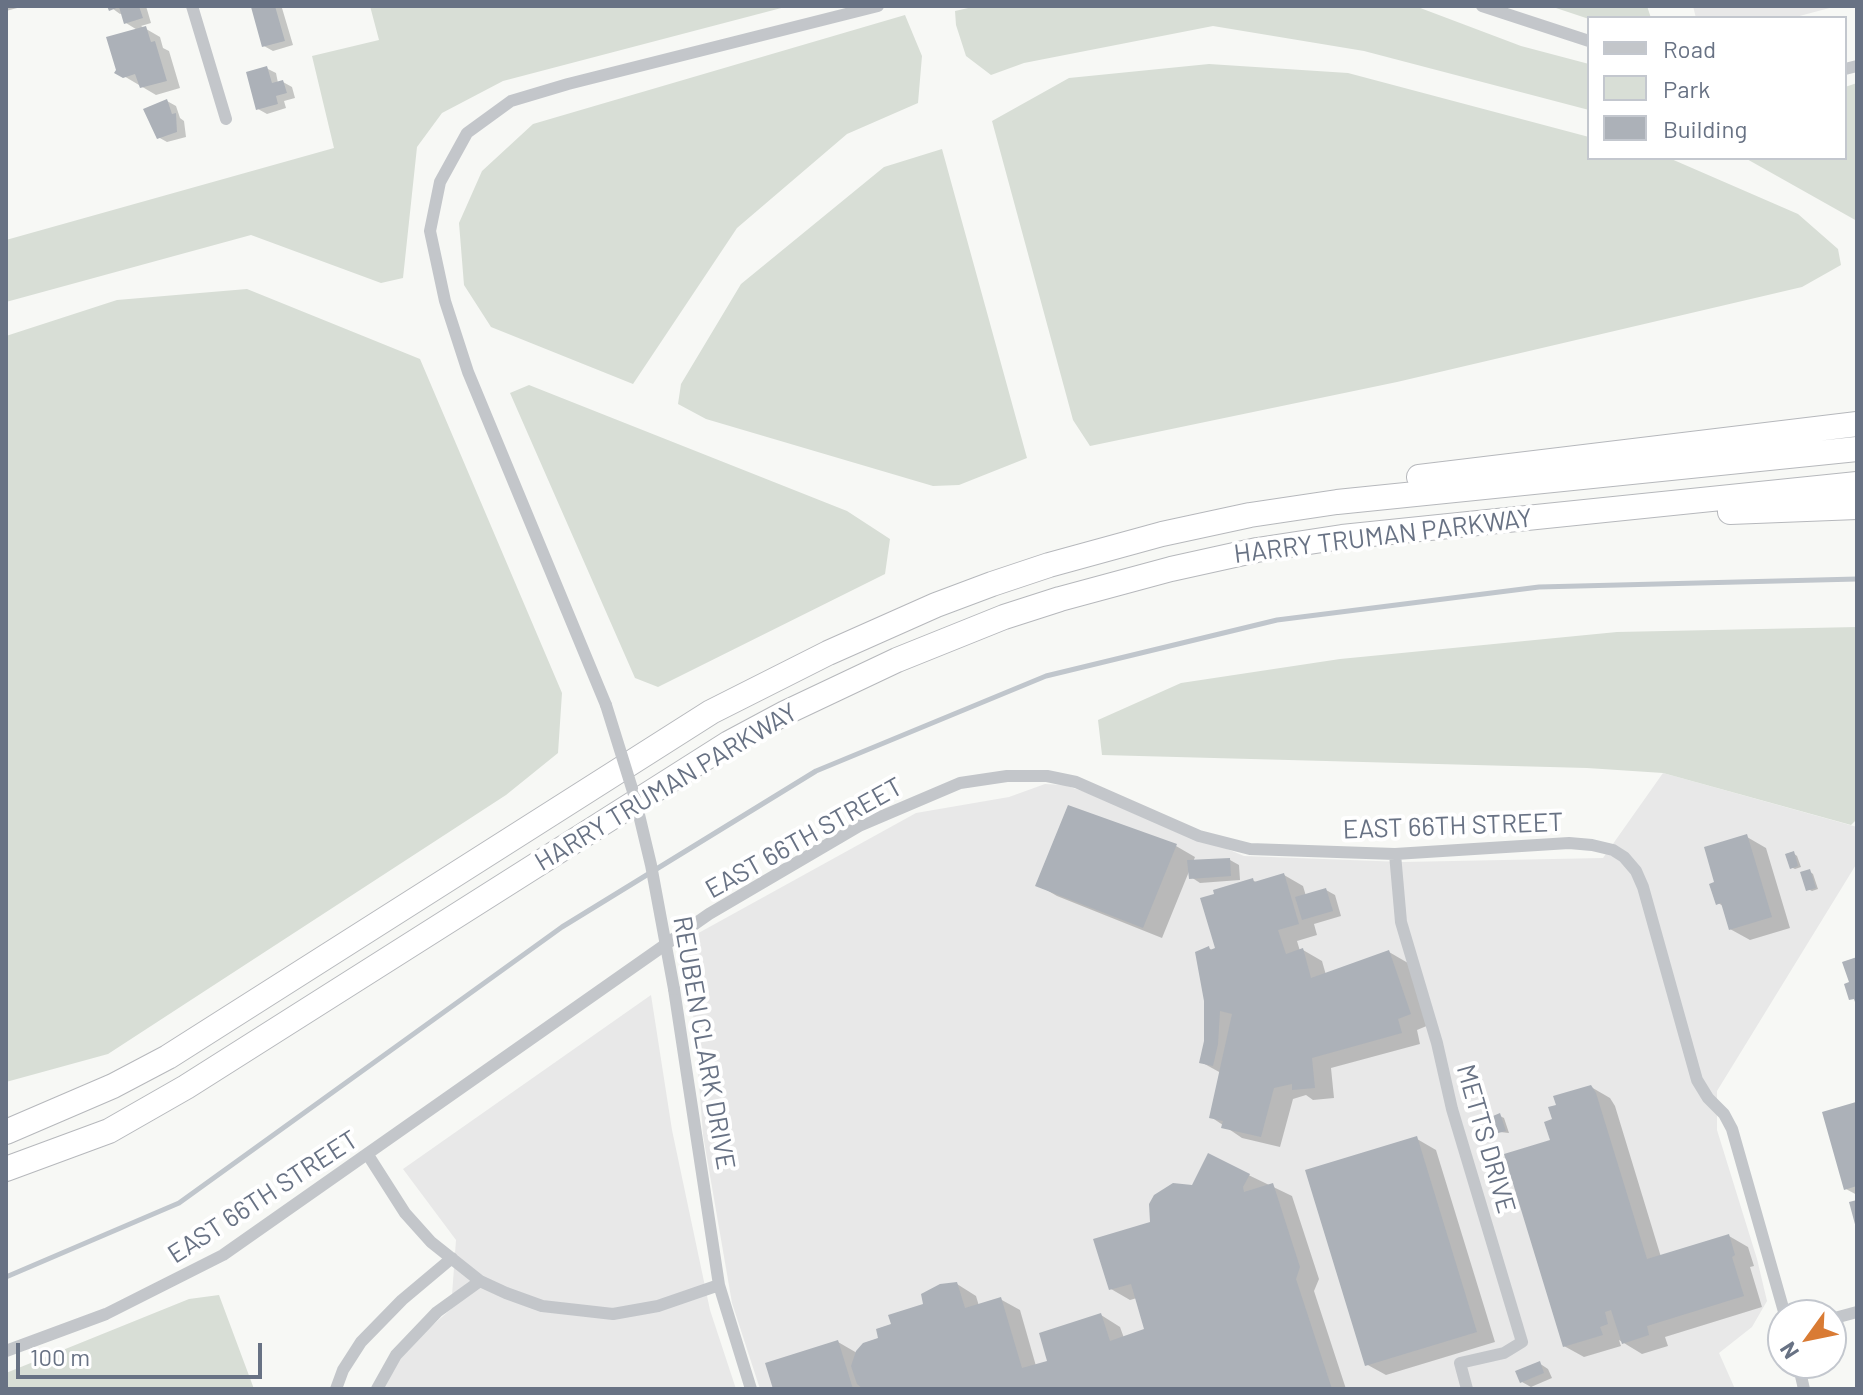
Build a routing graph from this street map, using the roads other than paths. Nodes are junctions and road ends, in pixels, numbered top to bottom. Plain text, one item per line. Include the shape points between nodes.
1 (192, 6) edge
2 (878, 6) edge
3 (1482, 6) edge
4 (1587, 40) edge
5 (226, 119) dead end
6 (1857, 424) edge
7 (1857, 449) edge
8 (1857, 484) edge
9 (1857, 507) edge
10 (1563, 513) junction
11 (1162, 534) junction
12 (1395, 854) junction
13 (109, 1131) junction
14 (6, 1132) edge
15 (368, 1155) junction
16 (6, 1169) edge
17 (6, 1184) edge
18 (452, 1258) junction
19 (480, 1281) junction
20 (719, 1285) junction
21 (1780, 1299) edge
22 (6, 1351) edge
23 (336, 1389) edge
24 (377, 1389) edge
25 (751, 1389) edge
26 (1467, 1389) edge

1 - 5 street
2 - 20 street, REUBEN CLARK DRIVE, bridge via 511,101 467,133 440,182 430,231 468,372 606,705 638,811 674,989
3 - 4 street
6 - 11 highway via 1455,471 1334,492
7 - 11 highway, HARRY TRUMAN PARKWAY via 1337,502
8 - 10 highway, HARRY TRUMAN PARKWAY
9 - 10 highway
10 - 13 highway, HARRY TRUMAN PARKWAY via 1257,550 1060,599 937,643 729,743 240,1055
11 - 14 highway, HARRY TRUMAN PARKWAY via 1049,565 936,605 769,681 615,771 168,1057
12 - 15 street, EAST 66TH STREET via 1250,849 1199,836 1076,782 1047,776 960,783 859,826 709,914
12 - 21 street, EAST 66TH STREET via 1569,843 1613,850 1633,866 1697,1080 1732,1129
12 - 26 street, METTS DRIVE via 1401,922 1522,1342 1504,1353 1460,1363
13 - 16 highway, HARRY TRUMAN PARKWAY
13 - 17 highway
15 - 18 street via 405,1213
15 - 22 street, EAST 66TH STREET via 184,1277 106,1314
18 - 19 street
18 - 23 street via 361,1342
19 - 20 street via 542,1306 613,1314 658,1306
19 - 24 street via 437,1312 396,1355
20 - 25 street, REUBEN CLARK DRIVE

